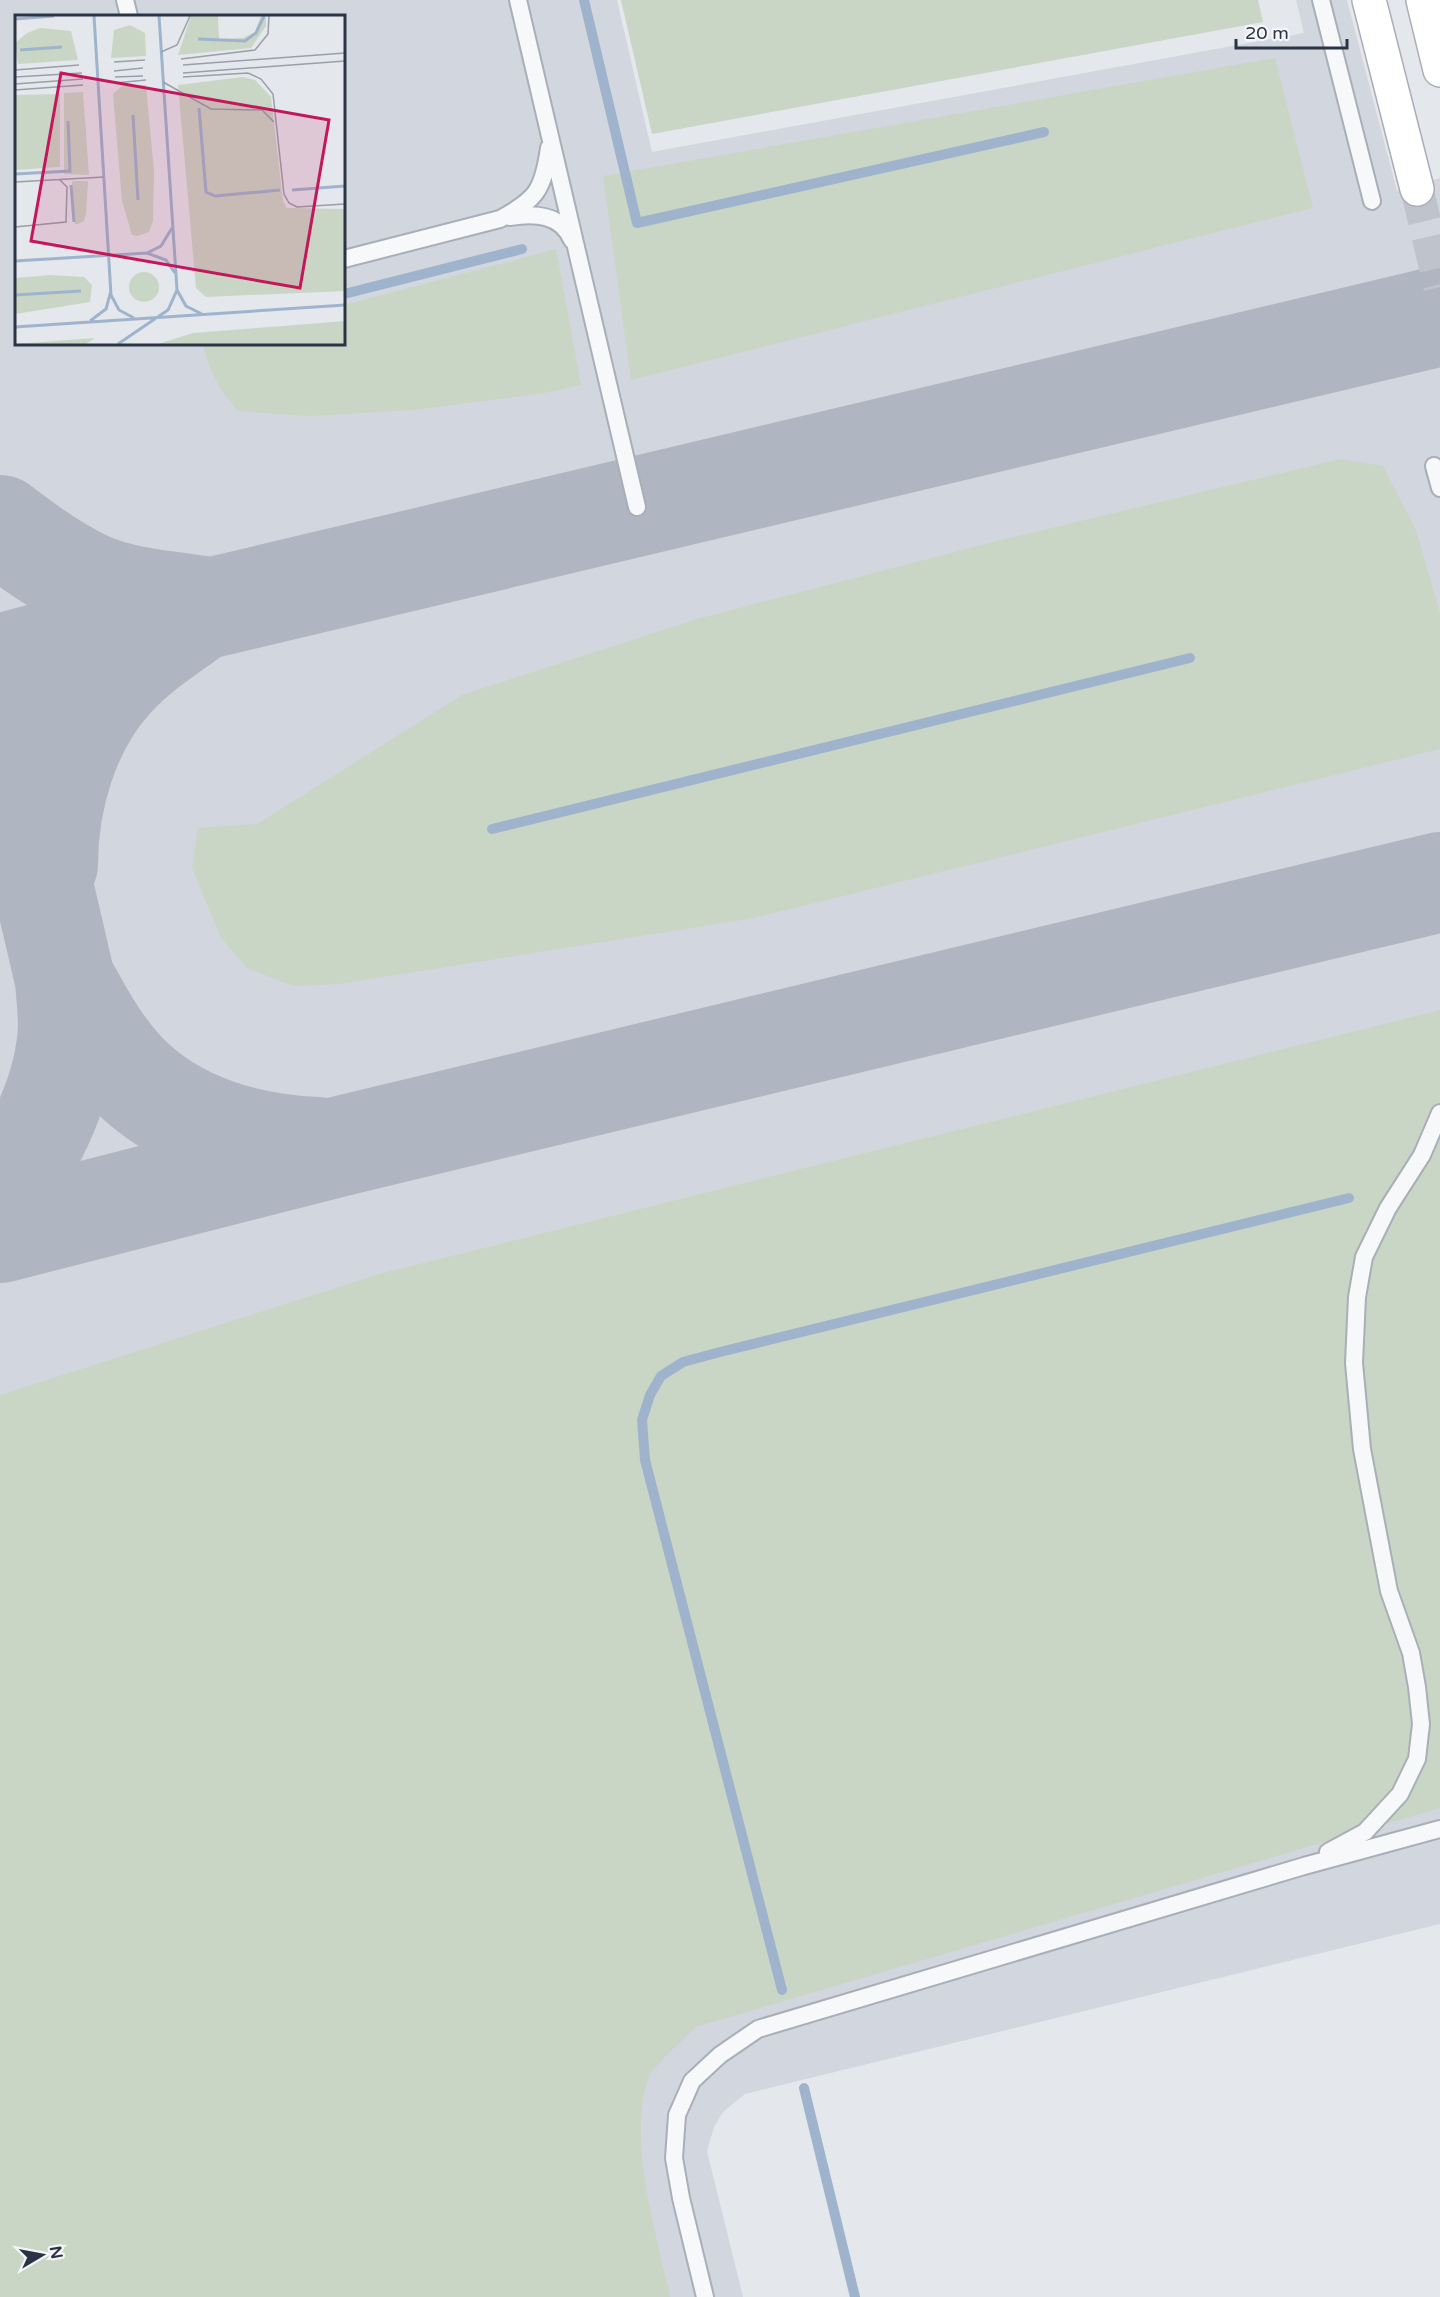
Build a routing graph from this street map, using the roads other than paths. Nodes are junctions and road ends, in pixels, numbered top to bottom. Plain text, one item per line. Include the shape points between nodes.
1 (125, 0) edge
2 (518, 0) edge
3 (1321, 0) edge
4 (1369, 0) edge
5 (1423, 0) edge
6 (129, 15) edge
7 (1440, 70) edge
8 (550, 136) junction
9 (1417, 189) tunnel mouth
10 (1372, 201) dead end
11 (500, 219) junction
12 (578, 256) junction
13 (345, 259) edge
14 (1434, 466) dead end
15 (1440, 488) edge
16 (637, 507) dead end
17 (1440, 1113) edge
18 (1440, 1828) edge
19 (1304, 1866) junction
20 (705, 2297) edge

1 - 6 lane
2 - 8 lane
3 - 10 lane
4 - 9 street
5 - 7 street
8 - 11 lane via 538,191 524,207
8 - 12 lane
11 - 12 lane via 525,215 552,217 567,229
11 - 13 lane
12 - 16 lane
14 - 15 lane
17 - 19 lane via 1422,1155 1388,1208 1364,1257 1357,1297 1354,1363 1362,1449 1389,1591 1411,1653 1418,1687 1421,1724 1417,1759 1400,1794 1365,1832
18 - 19 lane
19 - 20 lane via 758,2029 720,2055 692,2081 676,2115 674,2158

